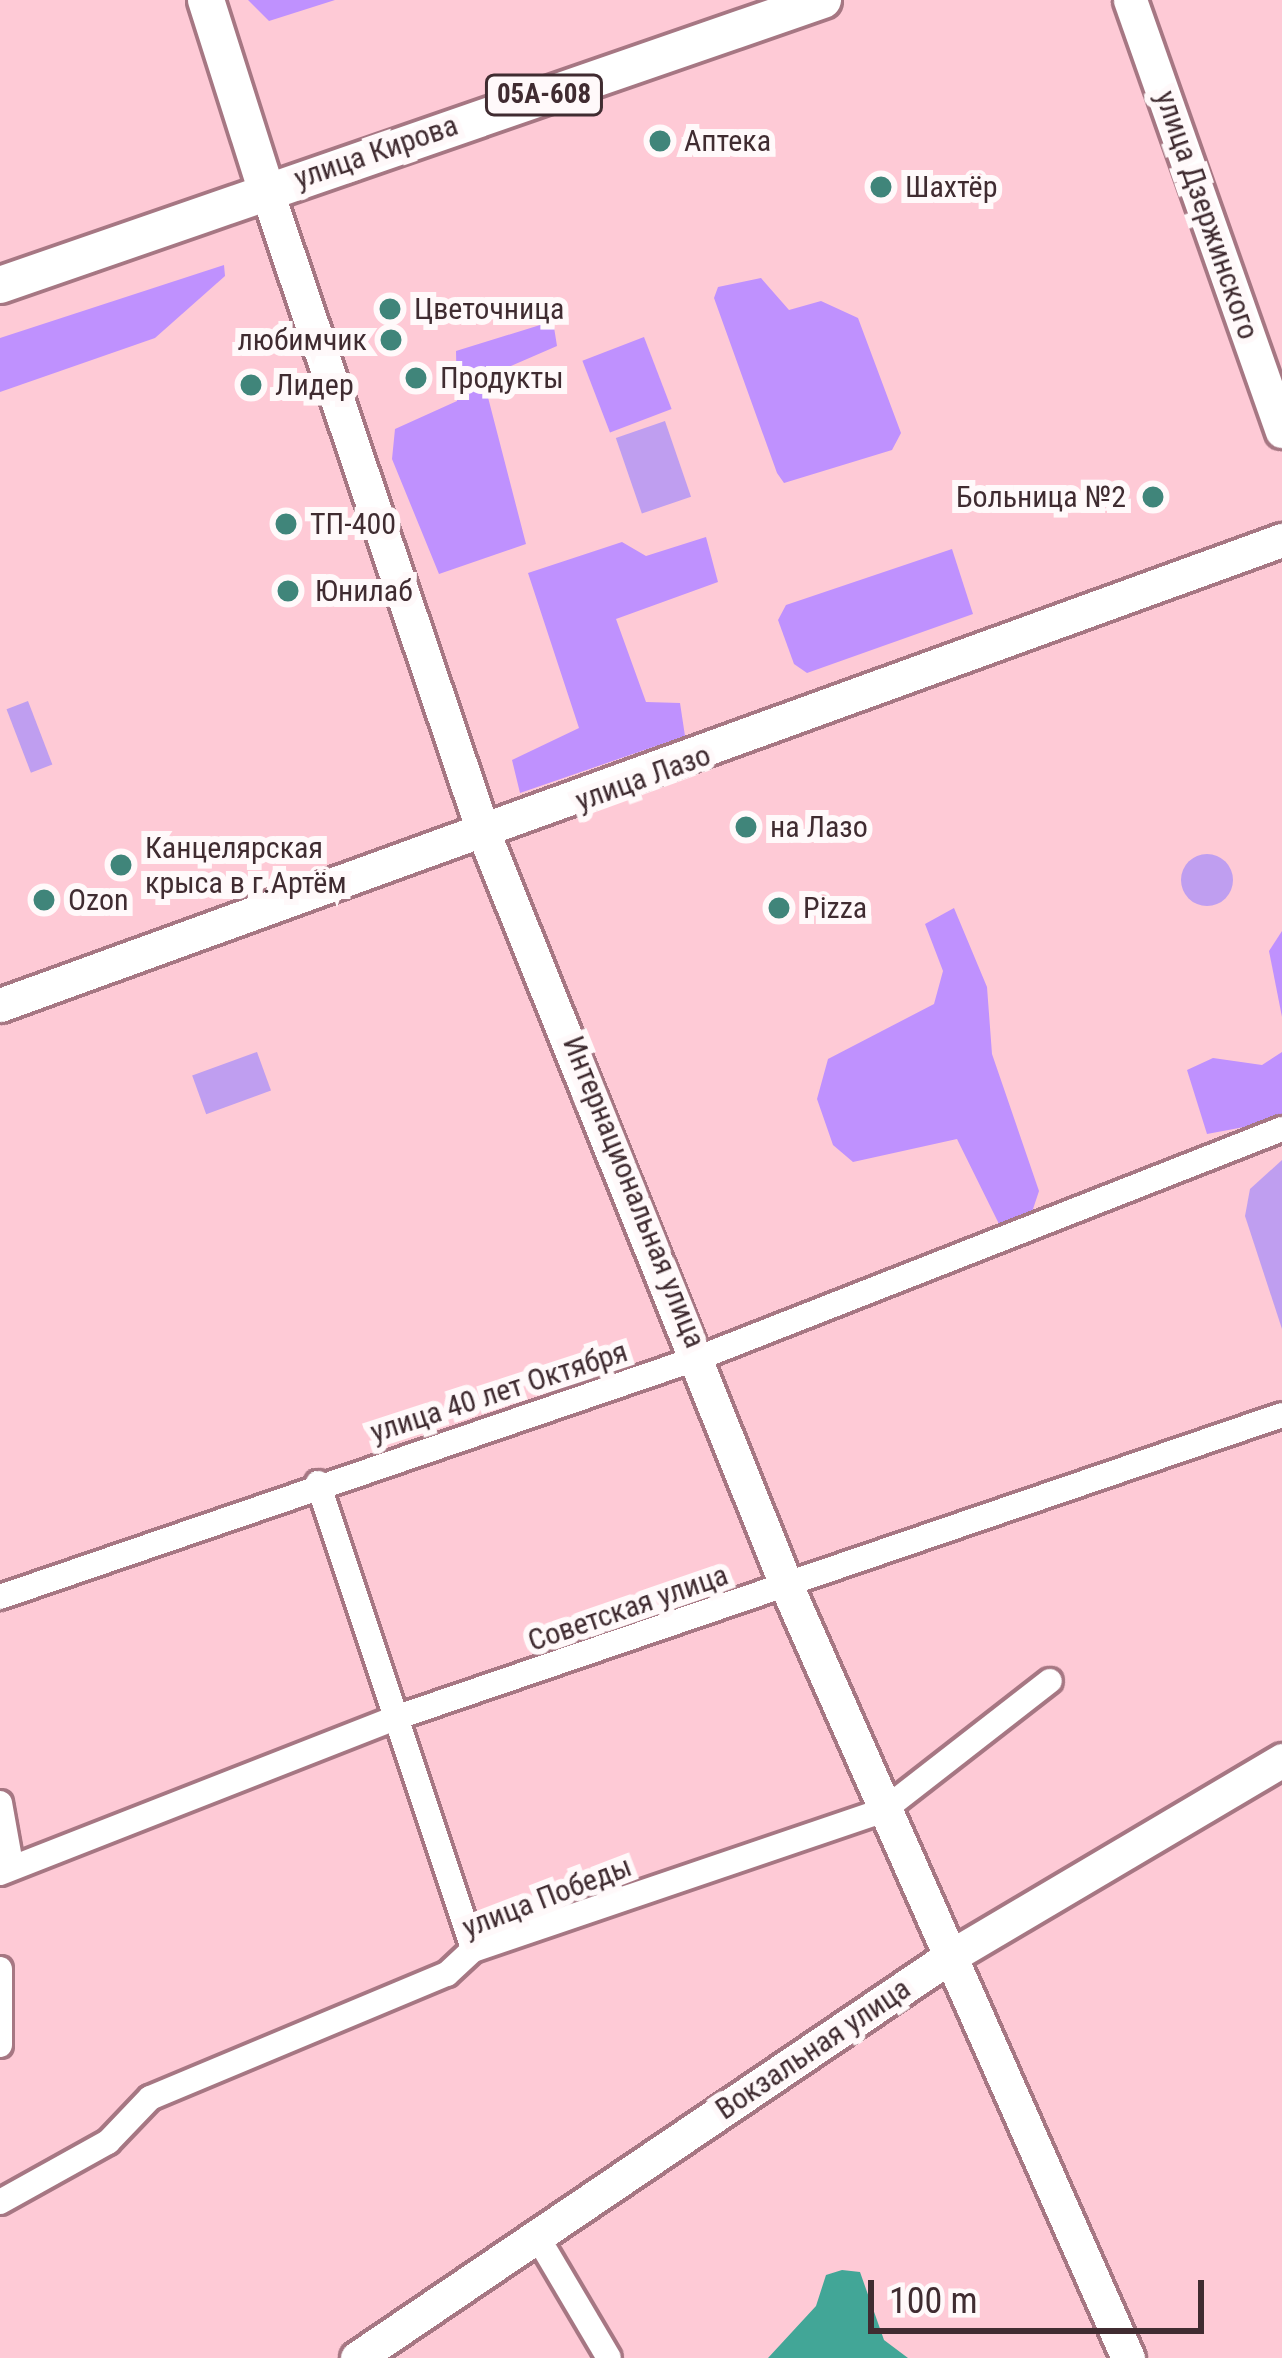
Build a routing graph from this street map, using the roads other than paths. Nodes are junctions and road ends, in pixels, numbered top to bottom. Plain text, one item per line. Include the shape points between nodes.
1 (206, 0) edge
2 (823, 0) edge
3 (1130, 0) edge
4 (266, 189) junction
5 (0, 285) edge
6 (1282, 431) edge
7 (1282, 540) edge
8 (484, 835) junction
9 (0, 1005) edge
10 (1282, 1130) edge
11 (701, 1357) junction
12 (1282, 1415) edge
13 (318, 1483) junction
14 (787, 1586) junction
15 (0, 1597) edge
16 (1050, 1681) dead end
17 (398, 1717) junction
18 (1282, 1760) edge
19 (0, 1803) edge
20 (884, 1810) junction
21 (5, 1868) edge
22 (473, 1949) junction
23 (946, 1959) junction
24 (0, 1970) edge
25 (0, 2045) edge
26 (0, 2202) edge
27 (538, 2238) junction
28 (357, 2358) edge
29 (609, 2358) edge
30 (1128, 2358) edge

1 - 4 main road, Интернациональная улица
2 - 4 main road, улица Кирова / 05А-608
3 - 6 main road, улица Дзержинского
4 - 5 main road, улица Кирова / 05А-608
4 - 8 main road, Интернациональная улица
7 - 8 main road, улица Лазо
8 - 9 main road, улица Лазо
8 - 11 main road, Интернациональная улица
10 - 11 street, улица 40 лет Октября
11 - 13 street, улица 40 лет Октября
11 - 14 main road, Интернациональная улица
12 - 14 street, Советская улица
13 - 15 street, улица 40 лет Октября
13 - 17 street
14 - 17 street, Советская улица
14 - 20 main road, Интернациональная улица
16 - 20 street, улица Победы
17 - 21 street, Советская улица
17 - 22 street
18 - 23 main road, Вокзальная улица
19 - 21 street
20 - 22 street, улица Победы
20 - 23 main road, Интернациональная улица
22 - 26 street, улица Победы via 447,1974 150,2098 109,2142
23 - 27 main road, Вокзальная улица
23 - 30 main road, Интернациональная улица
24 - 25 street
27 - 28 main road, Вокзальная улица
27 - 29 street

